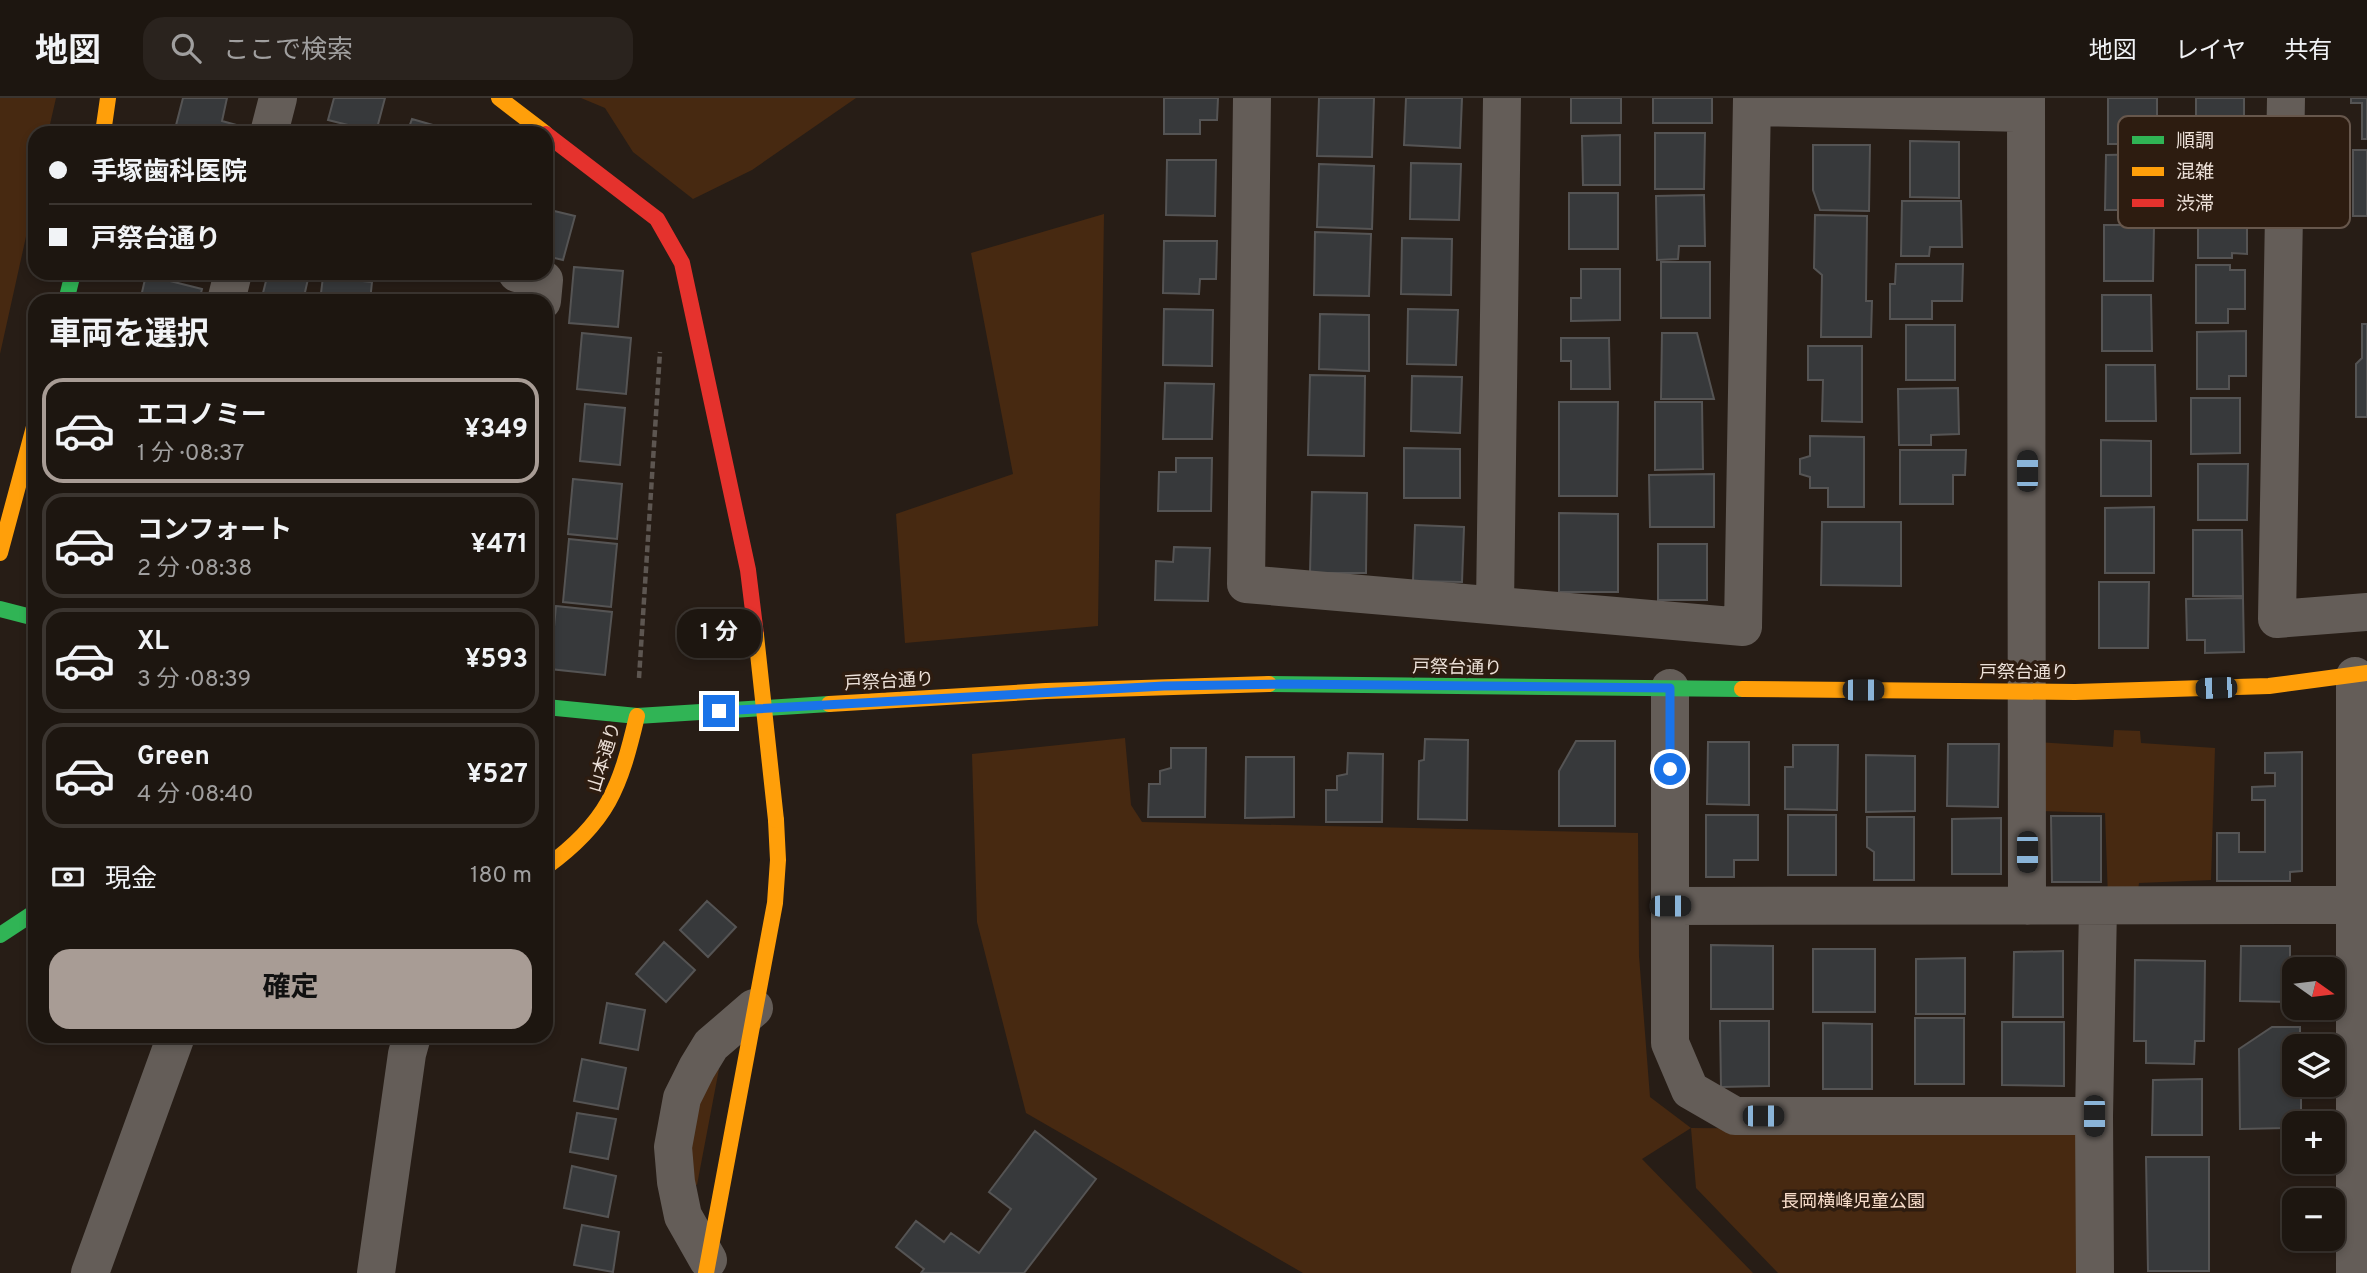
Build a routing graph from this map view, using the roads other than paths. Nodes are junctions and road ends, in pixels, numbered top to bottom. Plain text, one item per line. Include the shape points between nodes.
1 (108, 98) edge
2 (278, 98) edge
3 (499, 98) edge
4 (1252, 98) edge
5 (1502, 98) edge
6 (2286, 98) edge
7 (1752, 102) edge
8 (2026, 105) edge
9 (2286, 116) edge
10 (104, 126) edge
11 (271, 126) edge
12 (535, 126) edge
13 (553, 140) edge
14 (2284, 228) edge
15 (28, 449) edge
16 (0, 553) edge
17 (1495, 605) junction
18 (0, 609) edge
19 (2367, 612) edge
20 (28, 616) edge
21 (2361, 674) edge
22 (1670, 688) junction
23 (2027, 691) junction
24 (553, 709) edge
25 (637, 716) junction
26 (553, 862) edge
27 (1670, 906) junction
28 (2027, 906) junction
29 (2361, 906) edge
30 (2098, 907) junction
31 (28, 917) edge
32 (0, 935) edge
33 (754, 1008) junction
34 (173, 1043) edge
35 (410, 1043) edge
36 (2094, 1116) junction
37 (707, 1267) edge
38 (90, 1273) edge
39 (376, 1273) edge
40 (2095, 1273) edge
41 (2355, 1273) edge

1 - 10 street
2 - 11 street
3 - 12 street
4 - 17 street via 1246,584
5 - 17 street
6 - 9 street
7 - 8 street
7 - 17 street via 1743,627
8 - 23 street
13 - 33 street, bridge via 657,219 682,263 748,570 776,820 775,903
14 - 19 street via 2277,619
15 - 16 street
18 - 20 street
21 - 23 street, 戸祭台通り via 2269,686
21 - 29 street
22 - 23 street, 戸祭台通り
22 - 25 street, 戸祭台通り via 1164,686
22 - 27 street
23 - 28 street
24 - 25 street, 戸祭台通り
25 - 26 street, 山本通り via 618,789 607,810 591,831
27 - 28 street
27 - 36 street via 1670,1044 1690,1090 1735,1116
28 - 30 street
29 - 30 street
29 - 41 street
30 - 36 street
31 - 32 street
33 - 37 street
33 - 37 street via 711,1045 697,1068 682,1098 673,1147 683,1216
34 - 38 street
35 - 39 street
36 - 40 street

